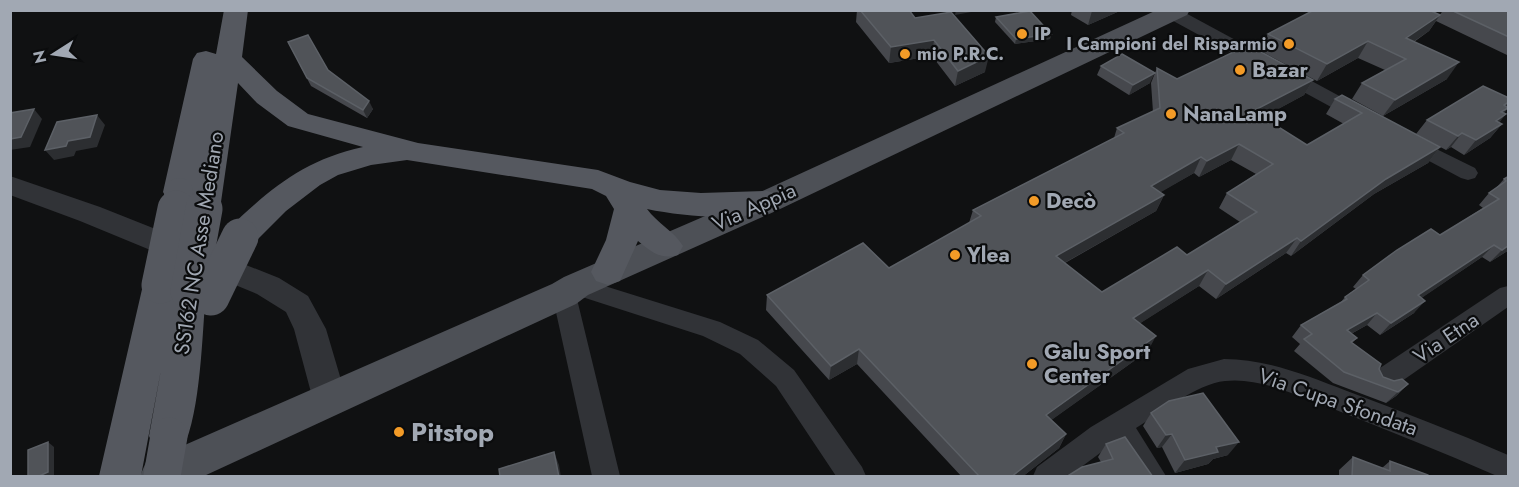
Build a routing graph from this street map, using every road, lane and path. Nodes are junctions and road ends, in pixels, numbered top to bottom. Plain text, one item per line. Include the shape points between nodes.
1 (216, 10) edge
2 (236, 10) edge
3 (1175, 12) edge
4 (228, 58) junction
5 (418, 153) junction
6 (1468, 173) dead end
7 (10, 185) edge
8 (192, 197) junction
9 (633, 200) junction
10 (767, 202) junction
11 (676, 242) junction
12 (608, 272) junction
13 (570, 290) junction
14 (187, 291) junction
15 (1509, 296) edge
16 (1383, 380) edge
17 (330, 400) junction
18 (1119, 425) junction
19 (122, 463) edge
20 (1509, 468) edge
21 (161, 477) edge
22 (606, 477) edge
23 (852, 477) edge
24 (1047, 477) edge
25 (1152, 477) edge

1 - 8 highway
2 - 4 highway, SS162 NC Asse Mediano
3 - 6 street
3 - 10 main road, Via Appia
4 - 5 highway via 267,97 298,120
4 - 8 highway, SS162 NC Asse Mediano
5 - 9 highway via 598,180
5 - 14 highway, bridge via 371,154 304,179 266,211
7 - 17 street via 268,286 297,304 310,329
8 - 14 highway, SS162 NC Asse Mediano, bridge
9 - 10 highway via 684,205
9 - 11 highway via 643,228
9 - 12 highway
10 - 11 main road, Via Appia
11 - 12 main road, Via Appia
12 - 13 main road, Via Appia
13 - 17 main road, Via Appia
13 - 22 street
13 - 23 street via 711,329 749,346 785,378
14 - 19 highway, SS162 NC Asse Mediano
14 - 21 highway, bridge via 178,386
15 - 16 street, Via Etna
17 - 21 main road, Via Appia
18 - 20 street, Via Cupa Sfondata via 1197,377 1240,369 1281,378
18 - 24 street, Via Cupa Sfondata
18 - 25 street

